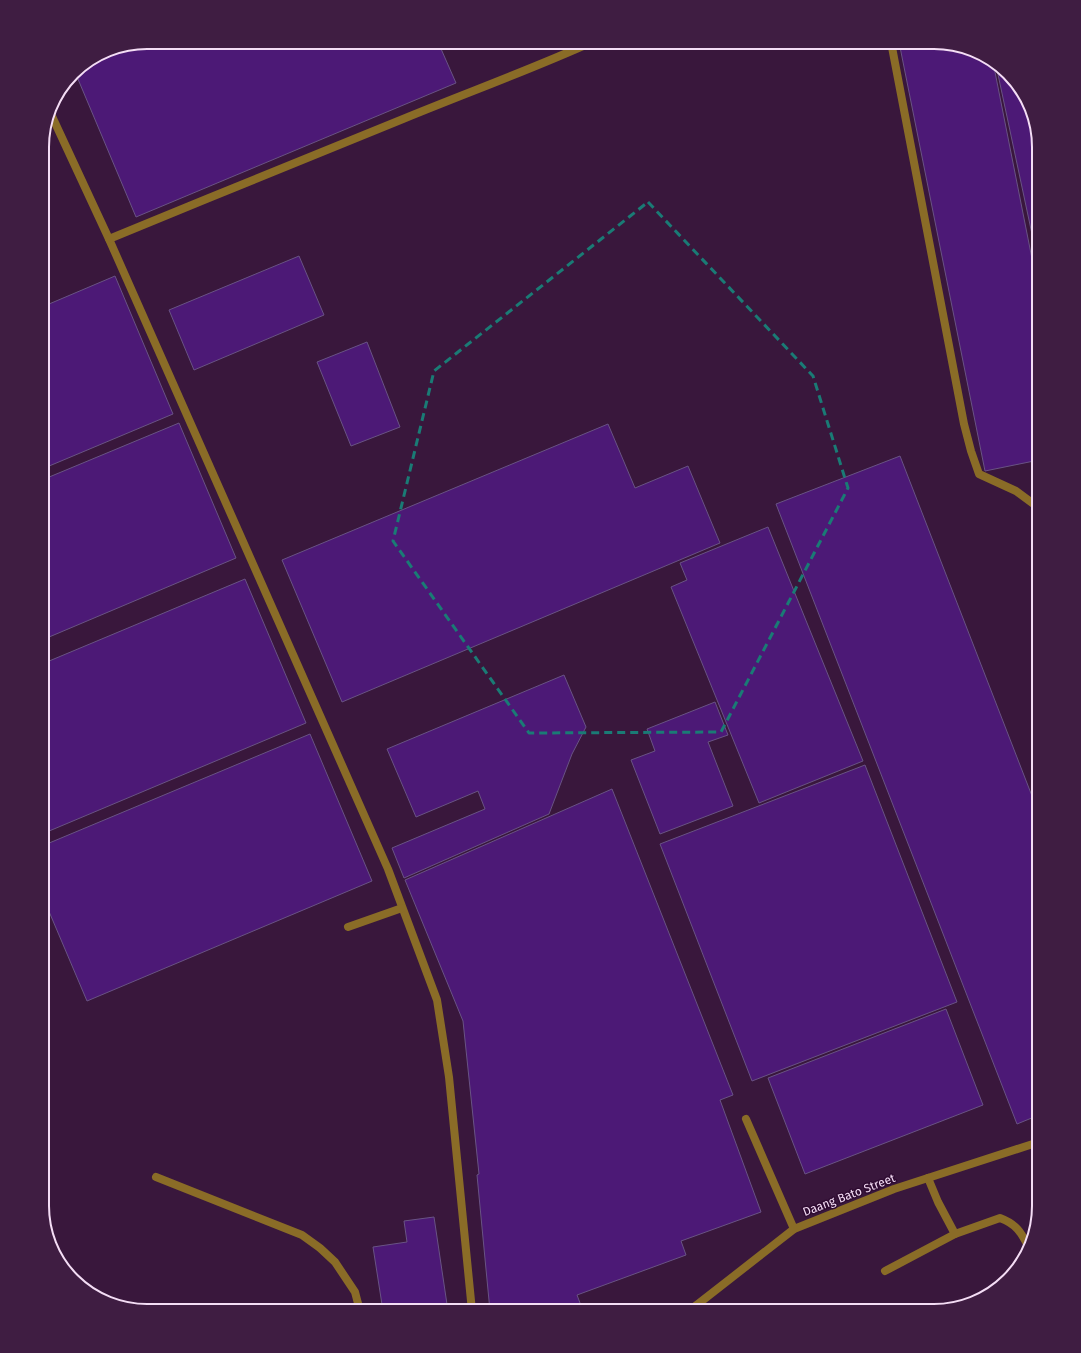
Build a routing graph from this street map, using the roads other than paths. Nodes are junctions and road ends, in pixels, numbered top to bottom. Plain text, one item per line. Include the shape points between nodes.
1 (576, 49) edge
2 (892, 49) edge
3 (53, 119) edge
4 (109, 239) junction
5 (1032, 503) edge
6 (402, 908) junction
7 (348, 927) dead end
8 (746, 1119) dead end
9 (1032, 1144) edge
10 (156, 1177) dead end
11 (928, 1178) junction
12 (794, 1230) junction
13 (955, 1234) junction
14 (1026, 1241) edge
15 (885, 1271) dead end
16 (359, 1304) edge
17 (471, 1304) edge
18 (698, 1304) edge

1 - 4 street
2 - 5 street via 971,451 979,474 1016,491
3 - 4 street
4 - 6 street via 388,869
6 - 7 street
6 - 17 street via 436,1000 449,1077
8 - 12 street
9 - 11 street, Daang Bato Street
10 - 16 street via 302,1235 335,1262 356,1292
11 - 12 street, Daang Bato Street via 894,1189
11 - 13 street
12 - 18 street, Daang Bato Street
13 - 14 street via 1000,1218 1011,1222
13 - 15 street

